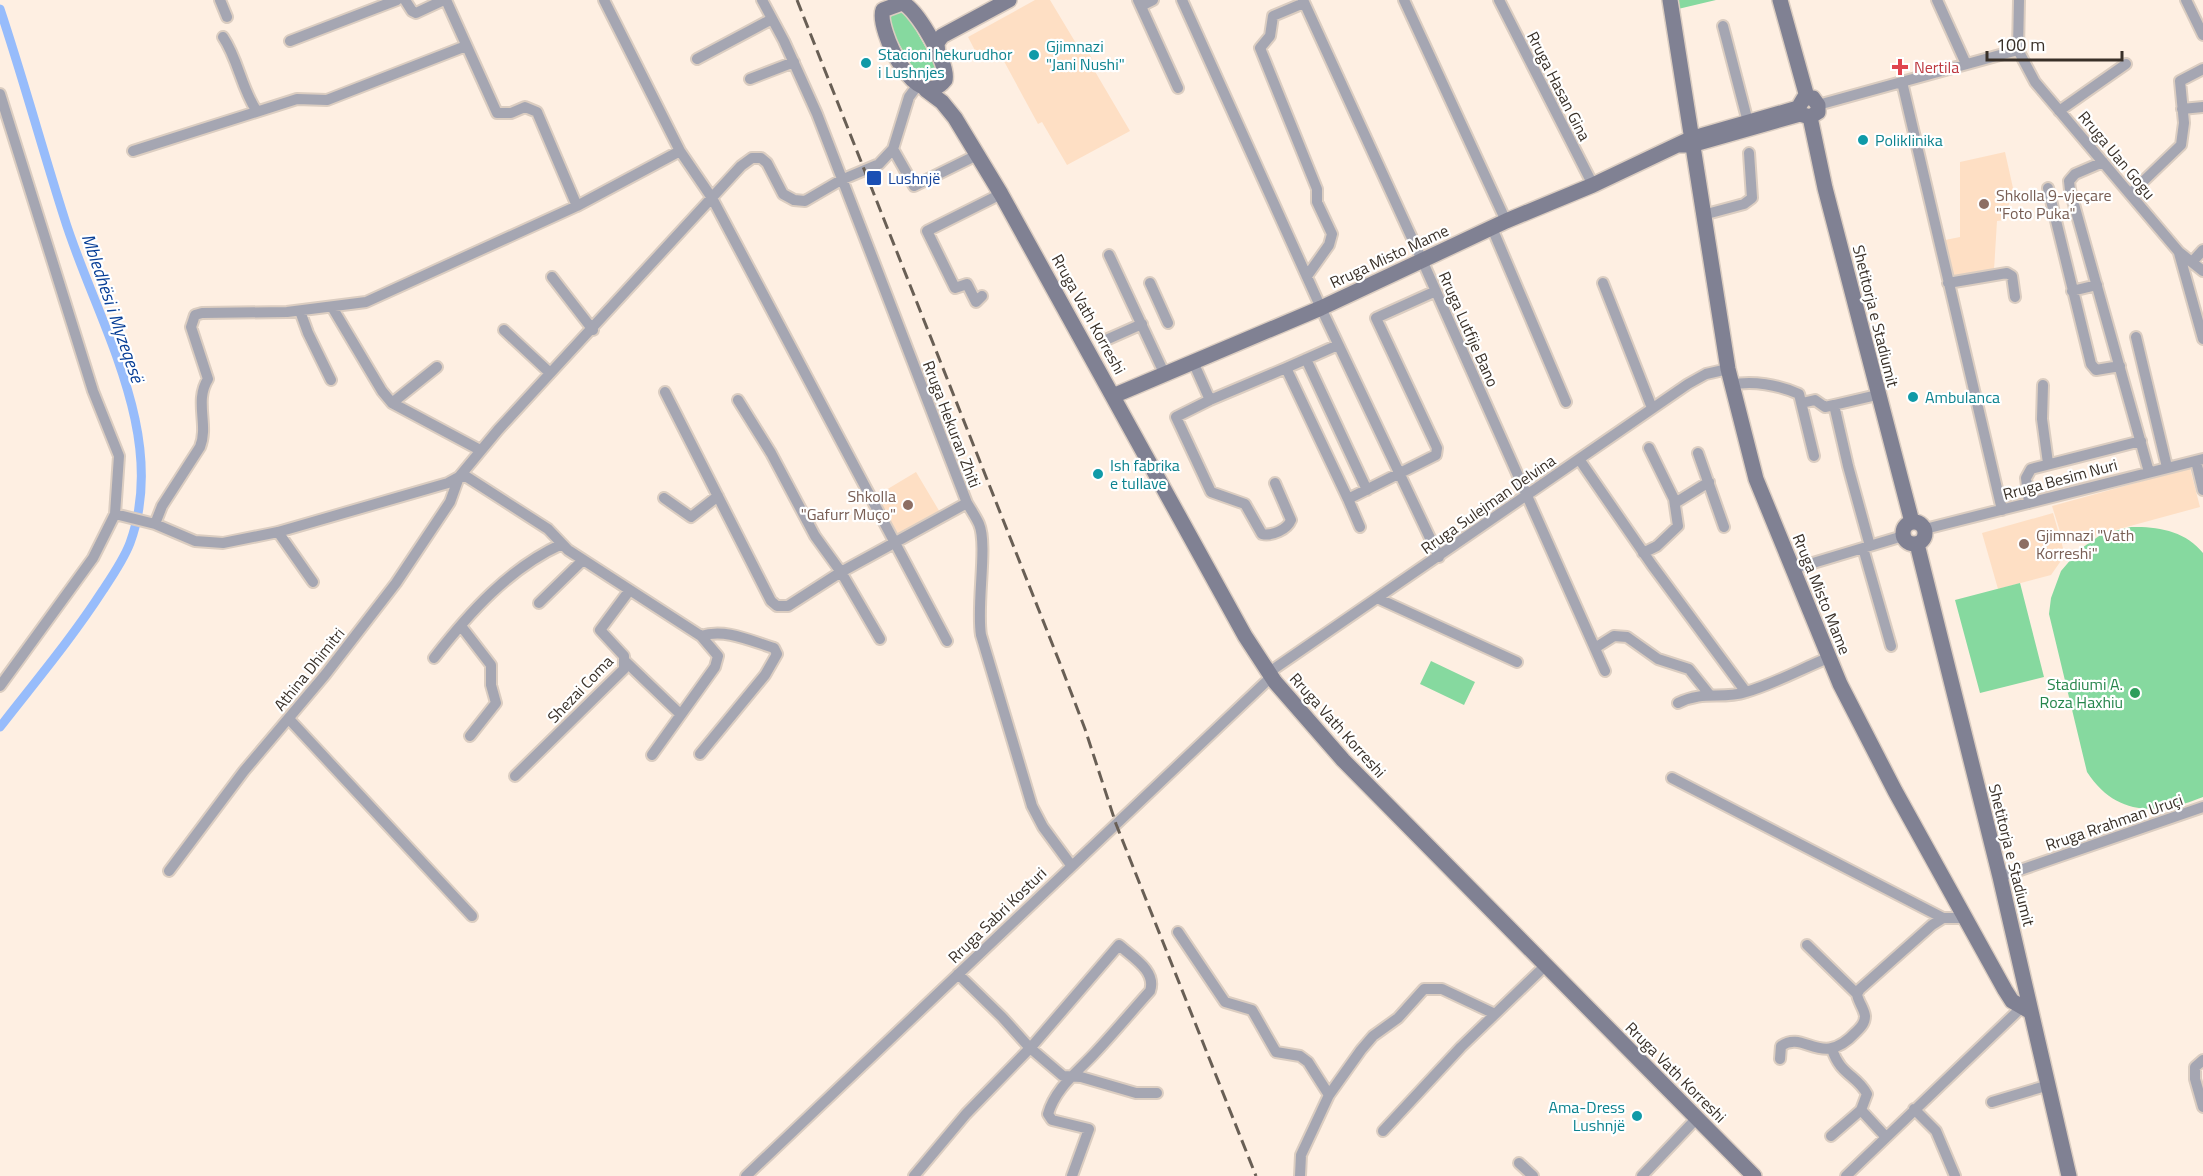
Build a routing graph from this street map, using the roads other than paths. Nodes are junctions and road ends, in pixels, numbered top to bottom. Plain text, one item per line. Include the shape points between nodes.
1 (220, 0) edge
2 (397, 0) edge
3 (405, 0) edge
4 (445, 0) edge
5 (604, 0) edge
6 (762, 0) edge
7 (989, 0) edge
8 (1009, 0) edge
9 (1154, 0) edge
10 (1182, 0) edge
11 (1404, 0) edge
12 (1499, 0) edge
13 (1670, 0) edge
14 (1780, 0) edge
15 (1937, 0) edge
16 (2019, 0) edge
17 (2186, 0) edge
18 (1303, 1) edge
19 (902, 2) edge
20 (1139, 3) edge
21 (882, 7) edge
22 (226, 16) dead end
23 (772, 19) junction
24 (921, 23) junction
25 (1724, 26) dead end
26 (2203, 34) edge
27 (223, 37) dead end
28 (290, 41) dead end
29 (466, 46) junction
30 (2018, 50) junction
31 (938, 55) junction
32 (697, 59) dead end
33 (794, 62) junction
34 (1966, 64) junction
35 (2126, 64) dead end
36 (2203, 69) edge
37 (946, 77) junction
38 (750, 79) dead end
39 (1902, 82) junction
40 (921, 88) junction
41 (1178, 88) dead end
42 (0, 94) edge
43 (2203, 107) edge
44 (1807, 108) junction
45 (2182, 109) junction
46 (256, 110) junction
47 (2060, 111) junction
48 (955, 117) junction
49 (1748, 122) junction
50 (1687, 143) junction
51 (893, 149) junction
52 (133, 151) dead end
53 (680, 151) junction
54 (1749, 153) dead end
55 (977, 155) junction
56 (2103, 162) junction
57 (842, 180) junction
58 (1593, 186) junction
59 (2048, 188) dead end
60 (1001, 194) junction
61 (2130, 194) junction
62 (712, 198) junction
63 (577, 206) junction
64 (1702, 215) junction
65 (1499, 224) junction
66 (2203, 250) edge
67 (2179, 252) junction
68 (1109, 255) dead end
69 (1422, 260) junction
70 (2192, 262) junction
71 (2203, 271) edge
72 (1307, 276) junction
73 (552, 277) dead end
74 (1150, 283) dead end
75 (1948, 283) junction
76 (1603, 284) dead end
77 (2097, 285) junction
78 (1436, 291) junction
79 (2072, 291) junction
80 (982, 296) dead end
81 (2015, 297) dead end
82 (332, 307) junction
83 (1321, 308) junction
84 (300, 311) junction
85 (1168, 323) dead end
86 (1142, 324) junction
87 (504, 330) dead end
88 (593, 330) junction
89 (2136, 337) dead end
90 (1108, 339) dead end
91 (2203, 339) edge
92 (1338, 345) junction
93 (1306, 359) junction
94 (1194, 364) junction
95 (2120, 366) junction
96 (436, 367) dead end
97 (1286, 368) junction
98 (1728, 369) junction
99 (550, 374) junction
100 (1165, 375) junction
101 (331, 380) dead end
102 (1731, 385) junction
103 (2043, 385) dead end
104 (665, 392) dead end
105 (1877, 395) junction
106 (1113, 396) junction
107 (738, 400) dead end
108 (1210, 400) junction
109 (392, 402) junction
110 (1566, 402) dead end
111 (1802, 403) junction
112 (1834, 405) junction
113 (1652, 408) junction
114 (2141, 441) junction
115 (1649, 448) dead end
116 (480, 450) junction
117 (1348, 450) junction
118 (1698, 453) dead end
119 (1814, 456) dead end
120 (1330, 459) junction
121 (1579, 459) junction
122 (2199, 460) edge
123 (2048, 463) junction
124 (2167, 467) junction
125 (464, 470) junction
126 (2149, 472) junction
127 (1400, 475) junction
128 (1709, 482) junction
129 (1275, 483) dead end
130 (2203, 489) edge
131 (1367, 490) junction
132 (1526, 495) junction
133 (718, 496) junction
134 (664, 498) dead end
135 (1348, 499) junction
136 (967, 503) junction
137 (1675, 503) junction
138 (2029, 503) junction
139 (2002, 510) junction
140 (118, 514) junction
141 (152, 523) junction
142 (1918, 526) junction
143 (1360, 527) dead end
144 (1724, 527) dead end
145 (278, 532) junction
146 (1903, 536) junction
147 (562, 544) junction
148 (1917, 544) junction
149 (895, 545) junction
150 (1866, 547) junction
151 (1643, 553) junction
152 (1439, 557) junction
153 (583, 560) junction
154 (1793, 569) junction
155 (841, 572) junction
156 (313, 582) dead end
157 (629, 591) junction
158 (1377, 598) junction
159 (539, 603) dead end
160 (461, 626) junction
161 (701, 636) junction
162 (880, 639) dead end
163 (947, 641) dead end
164 (1891, 646) dead end
165 (1595, 648) junction
166 (434, 658) dead end
167 (1828, 658) junction
168 (626, 663) junction
169 (1518, 663) dead end
170 (1605, 671) dead end
171 (1269, 675) junction
172 (0, 686) edge
173 (1746, 692) junction
174 (1709, 694) junction
175 (1677, 703) dead end
176 (677, 711) dead end
177 (289, 718) junction
178 (470, 736) dead end
179 (700, 754) dead end
180 (652, 755) dead end
181 (515, 776) dead end
182 (1672, 778) dead end
183 (2203, 807) edge
184 (1071, 865) junction
185 (169, 871) dead end
186 (2000, 877) junction
187 (472, 916) dead end
188 (1943, 918) junction
189 (1963, 918) junction
190 (1178, 932) dead end
191 (1807, 945) dead end
192 (1546, 965) junction
193 (958, 974) junction
194 (1857, 994) junction
195 (2026, 1010) junction
196 (1495, 1014) junction
197 (1029, 1047) junction
198 (1833, 1049) junction
199 (1780, 1059) dead end
200 (2203, 1060) edge
201 (1070, 1077) junction
202 (2049, 1085) junction
203 (1157, 1093) dead end
204 (1329, 1095) junction
205 (1992, 1102) dead end
206 (2203, 1107) edge
207 (1914, 1109) junction
208 (1861, 1110) junction
209 (1696, 1119) junction
210 (1383, 1131) dead end
211 (1832, 1136) dead end
212 (1885, 1137) junction
213 (1519, 1163) dead end
214 (746, 1176) edge
215 (914, 1176) edge
216 (1072, 1176) edge
217 (1300, 1176) edge
218 (1533, 1176) edge
219 (1642, 1176) edge
220 (1755, 1176) edge
221 (1846, 1176) edge
222 (1955, 1176) edge
223 (2069, 1176) edge

1 - 22 street
2 - 28 street
3 - 4 street via 416,13
4 - 29 street
5 - 53 street
6 - 23 street, Rruga Hekuran Zhiti
7 - 24 main road via 936,28
8 - 31 main road via 942,36 937,45
9 - 20 street
10 - 72 street
11 - 65 street
12 - 58 street, Rruga Hasan Gina
13 - 50 main road, Rruga Misto Mame
14 - 44 main road, Shetitorja e Stadiumit
15 - 34 street
16 - 30 street
17 - 26 street
18 - 69 street, Rruga Lutfije Bano
18 - 72 street via 1273,16 1270,36 1260,48 1332,234 1329,245
19 - 21 main road
19 - 24 main road, Rruga Vath Korreshi
20 - 41 street
21 - 40 main road, Rruga Vath Korreshi via 884,30
23 - 32 street
23 - 33 street, Rruga Hekuran Zhiti
24 - 31 main road, Rruga Vath Korreshi
25 - 49 street
27 - 46 street via 233,51
29 - 46 street via 327,100 297,99
29 - 63 street via 497,113 525,107 537,112
30 - 34 street
30 - 47 street, Rruga Uan Gogu via 2035,82
31 - 37 main road, Rruga Vath Korreshi
33 - 38 street
33 - 57 street, Rruga Hekuran Zhiti
34 - 39 street
35 - 47 street
36 - 45 street via 2180,81
37 - 40 main road via 937,88
37 - 48 main road, Rruga Vath Korreshi
39 - 44 street
39 - 75 street
40 - 48 main road, Rruga Vath Korreshi via 939,99
40 - 51 street via 909,97
42 - 140 street via 93,391 119,456
43 - 45 street
44 - 49 main road, Rruga Misto Mame
44 - 50 main road, Rruga Misto Mame
44 - 105 main road, Shetitorja e Stadiumit
45 - 61 street via 2181,145
46 - 52 street
47 - 56 street, Rruga Uan Gogu
48 - 55 main road, Rruga Vath Korreshi
49 - 50 main road, Rruga Misto Mame
50 - 58 main road, Rruga Misto Mame
50 - 64 main road, Rruga Misto Mame
51 - 55 street via 914,186
51 - 57 street via 879,164
53 - 62 street
53 - 63 street
54 - 64 street via 1752,198 1744,204
55 - 60 main road, Rruga Vath Korreshi
56 - 61 street, Rruga Uan Gogu
56 - 77 street via 2069,180
57 - 62 street via 819,196 794,200 783,194 767,163 752,158
57 - 136 street, Rruga Hekuran Zhiti
58 - 65 main road, Rruga Misto Mame
59 - 79 street
60 - 80 street via 927,231 955,288 967,284 976,302
60 - 106 main road, Rruga Vath Korreshi
61 - 67 street, Rruga Uan Gogu
62 - 88 street
62 - 149 street
63 - 82 street via 377,298
64 - 98 main road, Rruga Misto Mame
65 - 69 main road, Rruga Misto Mame
65 - 110 street
66 - 70 street
67 - 70 street, Rruga Uan Gogu
67 - 91 street
68 - 86 street
69 - 78 street, Rruga Lutfije Bano
69 - 83 main road, Rruga Misto Mame
70 - 71 street, Rruga Uan Gogu
72 - 83 street
73 - 88 street
74 - 85 street
75 - 81 street via 2007,273 2012,276
75 - 139 street
76 - 113 street
77 - 79 street
77 - 95 street
78 - 127 street via 1376,318 1437,448 1434,459
78 - 132 street, Rruga Lutfije Bano
79 - 95 street via 2091,364 2096,370
82 - 84 street
82 - 109 street
83 - 92 street
83 - 94 main road, Rruga Misto Mame
84 - 101 street
84 - 141 street via 202,313 191,320 208,379 202,388 204,438
86 - 90 street
86 - 100 street
87 - 99 street
88 - 99 street
89 - 124 street
92 - 93 street
92 - 127 street
93 - 97 street
93 - 117 street
94 - 100 main road, Rruga Misto Mame
94 - 108 street
95 - 114 street
96 - 109 street
97 - 108 street
97 - 120 street
98 - 102 main road, Rruga Misto Mame
98 - 113 street, Rruga Sulejman Delvina via 1696,378
99 - 116 street
100 - 106 main road, Rruga Misto Mame
102 - 111 street via 1747,382 1782,387 1799,394
102 - 154 main road, Rruga Misto Mame via 1756,479
103 - 123 street via 2042,419
104 - 133 street
105 - 112 street
105 - 142 main road, Shetitorja e Stadiumit
106 - 171 main road, Rruga Vath Korreshi
107 - 155 street via 815,536
108 - 129 street via 1176,417 1211,492 1245,504 1262,534 1272,534 1291,520
109 - 116 street
111 - 112 street via 1815,400 1825,407
111 - 119 street
112 - 150 street
113 - 121 street, Rruga Sulejman Delvina
114 - 123 street
114 - 126 street
115 - 137 street
116 - 125 street
117 - 120 street
117 - 131 street
118 - 128 street
120 - 135 street
121 - 132 street, Rruga Sulejman Delvina
121 - 151 street
122 - 124 street, Rruga Besim Nuri
122 - 130 street
123 - 138 street via 2031,469 2026,478
124 - 126 street, Rruga Besim Nuri
125 - 145 street via 356,511
125 - 147 street via 466,477 548,529
125 - 177 street, Athina Dhimitri via 450,502 396,583
126 - 138 street, Rruga Besim Nuri
127 - 131 street
127 - 152 street
128 - 137 street
128 - 144 street
131 - 135 street
132 - 152 street, Rruga Sulejman Delvina
132 - 165 street, Rruga Lutfije Bano
133 - 134 street via 692,517
133 - 155 street via 777,606 788,606
135 - 143 street
136 - 149 street
136 - 184 street, Rruga Hekuran Zhiti via 982,538 978,615 990,668 1032,806
137 - 151 street via 1678,526 1657,546
138 - 139 street, Rruga Besim Nuri
139 - 142 street, Rruga Besim Nuri
140 - 141 street
140 - 172 street via 93,558
141 - 145 street via 195,541 214,542
142 - 146 main road via 1905,527
142 - 148 main road via 1924,538
145 - 156 street
146 - 148 main road via 1909,543
146 - 150 street
147 - 153 street
147 - 160 street via 516,571
148 - 186 main road, Shetitorja e Stadiumit
149 - 155 street
149 - 163 street
150 - 154 street
150 - 164 street
151 - 173 street
152 - 158 street, Rruga Sulejman Delvina
153 - 157 street
153 - 159 street
154 - 167 main road, Rruga Misto Mame
155 - 162 street
157 - 161 street
157 - 168 street, Shezai Coma via 600,630
158 - 169 street
158 - 171 street, Rruga Sulejman Delvina
160 - 166 street
160 - 178 street via 491,665 496,699
161 - 179 street via 723,633 774,648 777,654 765,675
161 - 180 street via 718,656 718,662
165 - 170 street, Rruga Lutfije Bano
165 - 174 street via 1614,636 1627,637 1664,662 1689,669
167 - 173 street
167 - 189 main road, Rruga Misto Mame
168 - 176 street
168 - 181 street, Shezai Coma via 620,674
171 - 184 street, Rruga Sabri Kosturi
171 - 192 main road, Rruga Vath Korreshi via 1343,760
173 - 174 street via 1728,696
174 - 175 street
177 - 185 street, Athina Dhimitri
177 - 187 street
182 - 188 street
183 - 186 street, Rruga Rrahman Uruçi
184 - 193 street, Rruga Sabri Kosturi
186 - 195 main road, Shetitorja e Stadiumit
188 - 189 street
188 - 194 street via 1917,936
189 - 195 main road, Rruga Misto Mame via 2005,990
190 - 204 street via 1225,1002 1252,1010 1276,1052 1300,1056 1308,1062
191 - 194 street
192 - 196 street
192 - 209 main road, Rruga Vath Korreshi
193 - 197 street
193 - 214 street, Rruga Sabri Kosturi
194 - 198 street via 1865,1018 1863,1024 1848,1041
195 - 202 main road, Shetitorja e Stadiumit
195 - 207 street
196 - 204 street via 1442,989 1424,989 1398,1018 1360,1050
196 - 210 street
197 - 201 street via 1063,1076
197 - 201 street via 1119,945 1148,972 1152,978 1150,991
197 - 215 street
198 - 199 street via 1786,1042 1781,1046
198 - 208 street via 1841,1068 1867,1094
200 - 206 street via 2195,1066 2195,1079
201 - 203 street via 1136,1093
201 - 216 street via 1048,1114 1052,1120 1089,1129
202 - 205 street
202 - 223 main road, Shetitorja e Stadiumit
204 - 217 street via 1301,1155
207 - 212 street
207 - 222 street via 1936,1131
208 - 211 street
208 - 212 street
209 - 219 street
209 - 220 main road, Rruga Vath Korreshi
212 - 221 street
213 - 218 street

